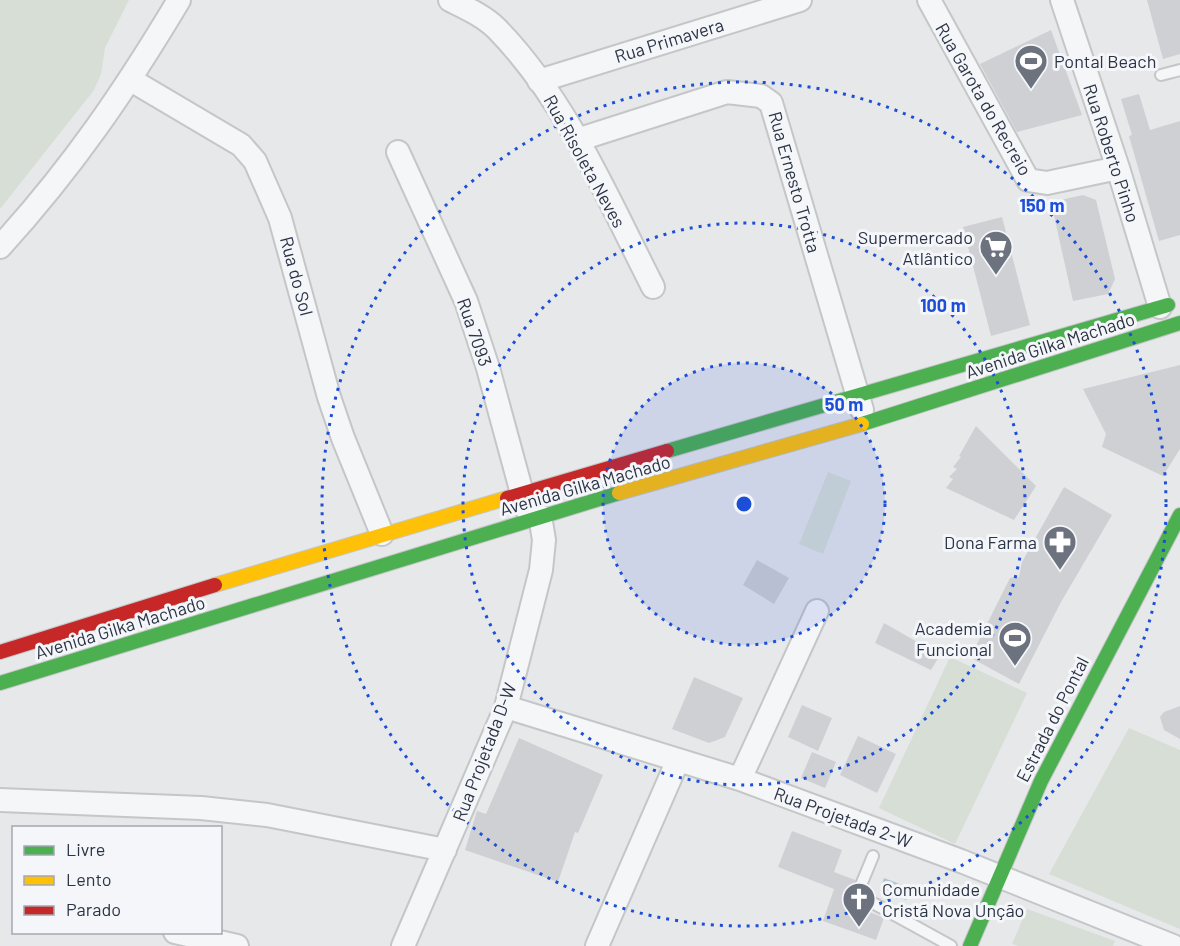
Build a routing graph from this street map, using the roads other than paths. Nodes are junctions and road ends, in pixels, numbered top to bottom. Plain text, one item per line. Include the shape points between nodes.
1 (179, 0) edge
2 (450, 0) edge
3 (929, 0) edge
4 (1062, 0) edge
5 (785, 2) edge
6 (1180, 70) edge
7 (1161, 75) dead end
8 (131, 81) junction
9 (539, 81) junction
10 (578, 140) junction
11 (398, 152) dead end
12 (1118, 168) junction
13 (0, 248) edge
14 (653, 287) dead end
15 (1170, 304) edge
16 (1180, 323) edge
17 (857, 394) junction
18 (865, 423) junction
19 (522, 493) junction
20 (1180, 515) edge
21 (535, 518) junction
22 (382, 534) junction
23 (817, 611) dead end
24 (106, 634) junction
25 (0, 652) edge
26 (0, 682) edge
27 (506, 707) junction
28 (678, 760) junction
29 (740, 779) junction
30 (0, 800) edge
31 (445, 850) junction
32 (873, 856) dead end
33 (996, 876) junction
34 (180, 934) edge
35 (237, 946) edge
36 (403, 946) edge
37 (597, 946) edge
38 (951, 946) edge
39 (970, 946) edge
40 (1173, 946) edge

1 - 8 street
2 - 9 street, Rua Risoleta Neves via 496,29
3 - 12 street, Rua Garota do Recreio via 1028,180 1047,183
4 - 12 street, Rua Roberto Pinho
5 - 9 street, Rua Primavera
6 - 7 lane
8 - 13 street via 72,164
8 - 22 street, Rua do Sol via 242,145 255,161 289,244 339,428
9 - 10 street, Rua Risoleta Neves
10 - 14 street, Rua Risoleta Neves
10 - 17 street, Rua Ernesto Trotta via 727,92 761,96 771,103
11 - 19 street, Rua 7093 via 466,301
12 - 15 street, Rua Roberto Pinho
15 - 17 street, Avenida Gilka Machado
16 - 18 street, Avenida Gilka Machado
17 - 18 street, Rua Ernesto Trotta
17 - 19 street, Avenida Gilka Machado
18 - 21 street, Avenida Gilka Machado
19 - 21 street, Rua 7093
19 - 22 street, Avenida Gilka Machado
20 - 33 street, Estrada do Pontal via 1070,721
21 - 24 street, Avenida Gilka Machado
21 - 27 street, Rua Projetada D-W via 544,540 541,570
22 - 24 street, Avenida Gilka Machado
23 - 29 street
24 - 25 street, Avenida Gilka Machado
24 - 26 street, Avenida Gilka Machado
27 - 28 street, Rua Projetada 2-W
27 - 31 street, Rua Projetada D-W
28 - 29 street, Rua Projetada 2-W
28 - 37 street
29 - 33 street, Rua Projetada 2-W
30 - 31 street via 201,808 267,815
31 - 36 street, Rua Projetada D-W
32 - 38 lane via 861,885 862,897
33 - 39 street, Estrada do Pontal
33 - 40 street, Rua Projetada 2-W
34 - 35 street

